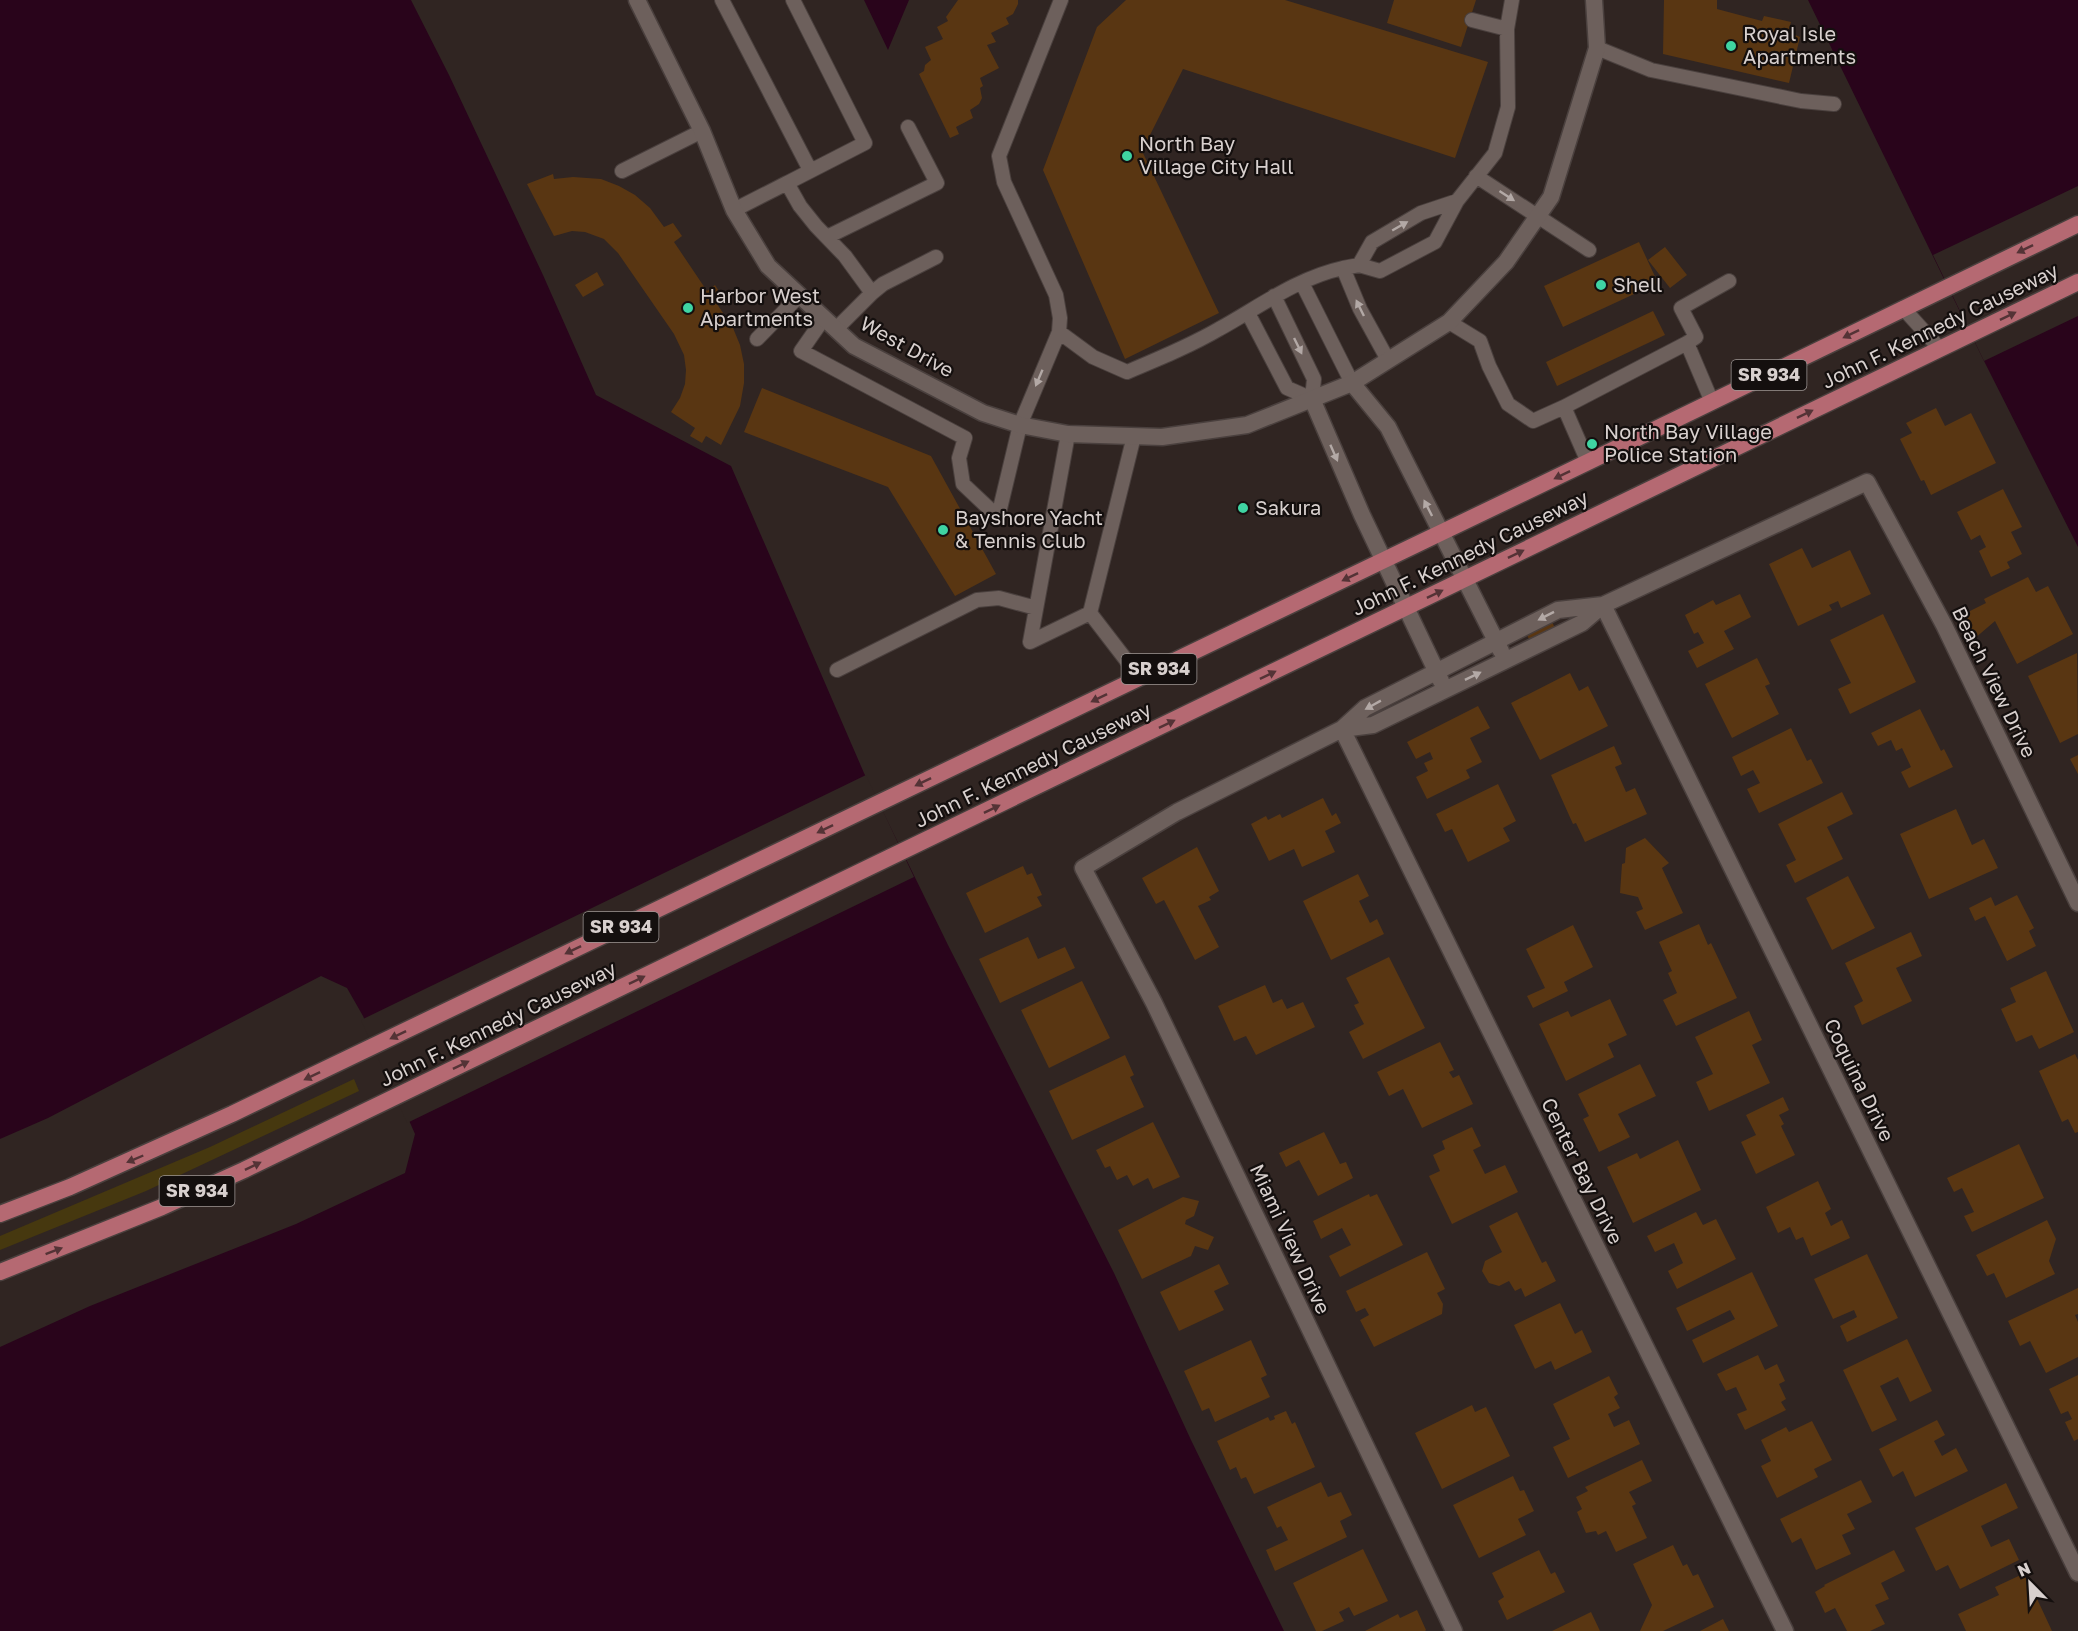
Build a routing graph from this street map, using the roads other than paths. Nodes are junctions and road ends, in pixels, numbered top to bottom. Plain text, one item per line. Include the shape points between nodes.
1 (638, 0) edge
2 (722, 0) edge
3 (793, 0) edge
4 (1061, 0) edge
5 (1512, 0) edge
6 (1594, 0) edge
7 (1472, 20) dead end
8 (1507, 29) junction
9 (1597, 48) junction
10 (1834, 104) dead end
11 (908, 127) dead end
12 (702, 131) junction
13 (810, 170) junction
14 (622, 171) dead end
15 (1476, 176) junction
16 (787, 183) junction
17 (1456, 201) junction
18 (734, 210) junction
19 (1538, 216) junction
20 (2078, 224) edge
21 (827, 237) junction
22 (1589, 250) dead end
23 (936, 257) dead end
24 (1359, 265) junction
25 (1343, 268) junction
26 (1729, 281) dead end
27 (2078, 282) edge
28 (1302, 283) junction
29 (872, 293) junction
30 (800, 295) junction
31 (1274, 296) junction
32 (1903, 308) junction
33 (1248, 313) junction
34 (1449, 322) junction
35 (830, 324) junction
36 (1059, 332) junction
37 (757, 339) dead end
38 (1687, 343) junction
39 (1948, 345) junction
40 (1388, 360) junction
41 (1352, 383) junction
42 (1312, 399) junction
43 (1712, 402) junction
44 (1564, 407) junction
45 (1020, 425) junction
46 (1068, 434) junction
47 (1134, 436) junction
48 (1588, 462) junction
49 (1441, 533) junction
50 (1383, 561) junction
51 (1464, 579) junction
52 (1603, 605) junction
53 (1036, 608) junction
54 (1406, 608) junction
55 (1090, 613) junction
56 (1496, 641) junction
57 (1505, 660) junction
58 (837, 670) dead end
59 (1436, 671) junction
60 (1140, 678) junction
61 (1445, 689) junction
62 (1342, 729) junction
63 (2078, 903) edge
64 (0, 1214) edge
65 (0, 1272) edge
66 (2078, 1573) edge
67 (1454, 1631) edge
68 (1785, 1631) edge

1 - 12 street, West Drive
2 - 13 lane
3 - 13 lane via 865,143
4 - 36 lane via 999,156 1004,182 1056,295
5 - 8 lane
6 - 9 street
7 - 8 lane
8 - 15 lane via 1508,107 1495,153
9 - 10 lane via 1651,70 1801,101
9 - 19 street, West Drive via 1551,196
11 - 21 lane via 937,183
12 - 14 lane
12 - 18 street, West Drive
13 - 16 lane
15 - 17 lane
15 -> 19 lane
16 - 18 lane
16 - 21 lane via 800,206
24 -> 17 lane via 1372,242 1421,213
17 - 24 lane via 1436,242 1380,271
18 - 30 street, West Drive via 768,266
19 - 22 lane
19 - 34 street, West Drive via 1506,262
20 -> 32 main road, John F. Kennedy Causeway / SR 934
21 - 29 lane
23 - 29 lane
24 - 25 lane
25 - 28 lane
40 -> 25 lane
26 - 38 lane via 1681,308 1696,337
39 -> 27 main road, John F. Kennedy Causeway / SR 934
28 - 31 lane
28 - 41 lane
29 - 35 lane
30 - 35 street, West Drive
30 - 37 lane
31 - 33 lane
31 -> 42 lane via 1314,379
32 - 39 lane
32 -> 43 main road, John F. Kennedy Causeway / SR 934
33 - 36 lane via 1127,372 1093,357
33 - 42 lane via 1287,388
34 - 40 street, West Drive
34 - 44 lane via 1480,341 1508,404 1533,421
35 - 45 street, West Drive via 864,352 983,413
35 - 45 lane via 801,351 965,438 959,458 963,484 998,517
36 -> 45 lane
38 - 43 lane
38 - 44 lane
51 -> 39 main road, John F. Kennedy Causeway / SR 934
40 - 41 street, West Drive
41 - 42 street, West Drive
49 -> 41 street via 1388,427
42 - 47 street, West Drive via 1247,425 1162,437
42 -> 50 street
43 - 48 main road, John F. Kennedy Causeway / SR 934
44 - 48 lane
45 - 46 street, West Drive
46 - 47 street, West Drive
46 - 53 lane
47 - 55 lane
48 -> 49 main road, John F. Kennedy Causeway / SR 934
49 - 50 main road, John F. Kennedy Causeway / SR 934
49 - 51 street
50 - 54 street
50 -> 60 main road, John F. Kennedy Causeway / SR 934
54 -> 51 main road, John F. Kennedy Causeway / SR 934
51 - 56 street
52 -> 56 street via 1558,610
52 - 57 street via 1582,622
52 - 63 street, Beach View Drive via 1867,482 1944,626
52 - 66 street, Coquina Drive
53 - 55 lane via 1030,642
53 - 58 lane via 999,598 977,600
54 - 59 street
65 -> 54 main road, John F. Kennedy Causeway / SR 934 via 193,1193 390,1100
55 - 60 lane
56 - 57 street
56 - 59 street
61 -> 57 street
59 - 61 street
59 -> 62 street via 1365,708
60 -> 64 main road, John F. Kennedy Causeway / SR 934 via 152,1151
61 - 62 street via 1373,725
62 - 67 street, Miami View Drive via 1177,812 1083,868 1154,1003
62 - 68 street, Center Bay Drive

